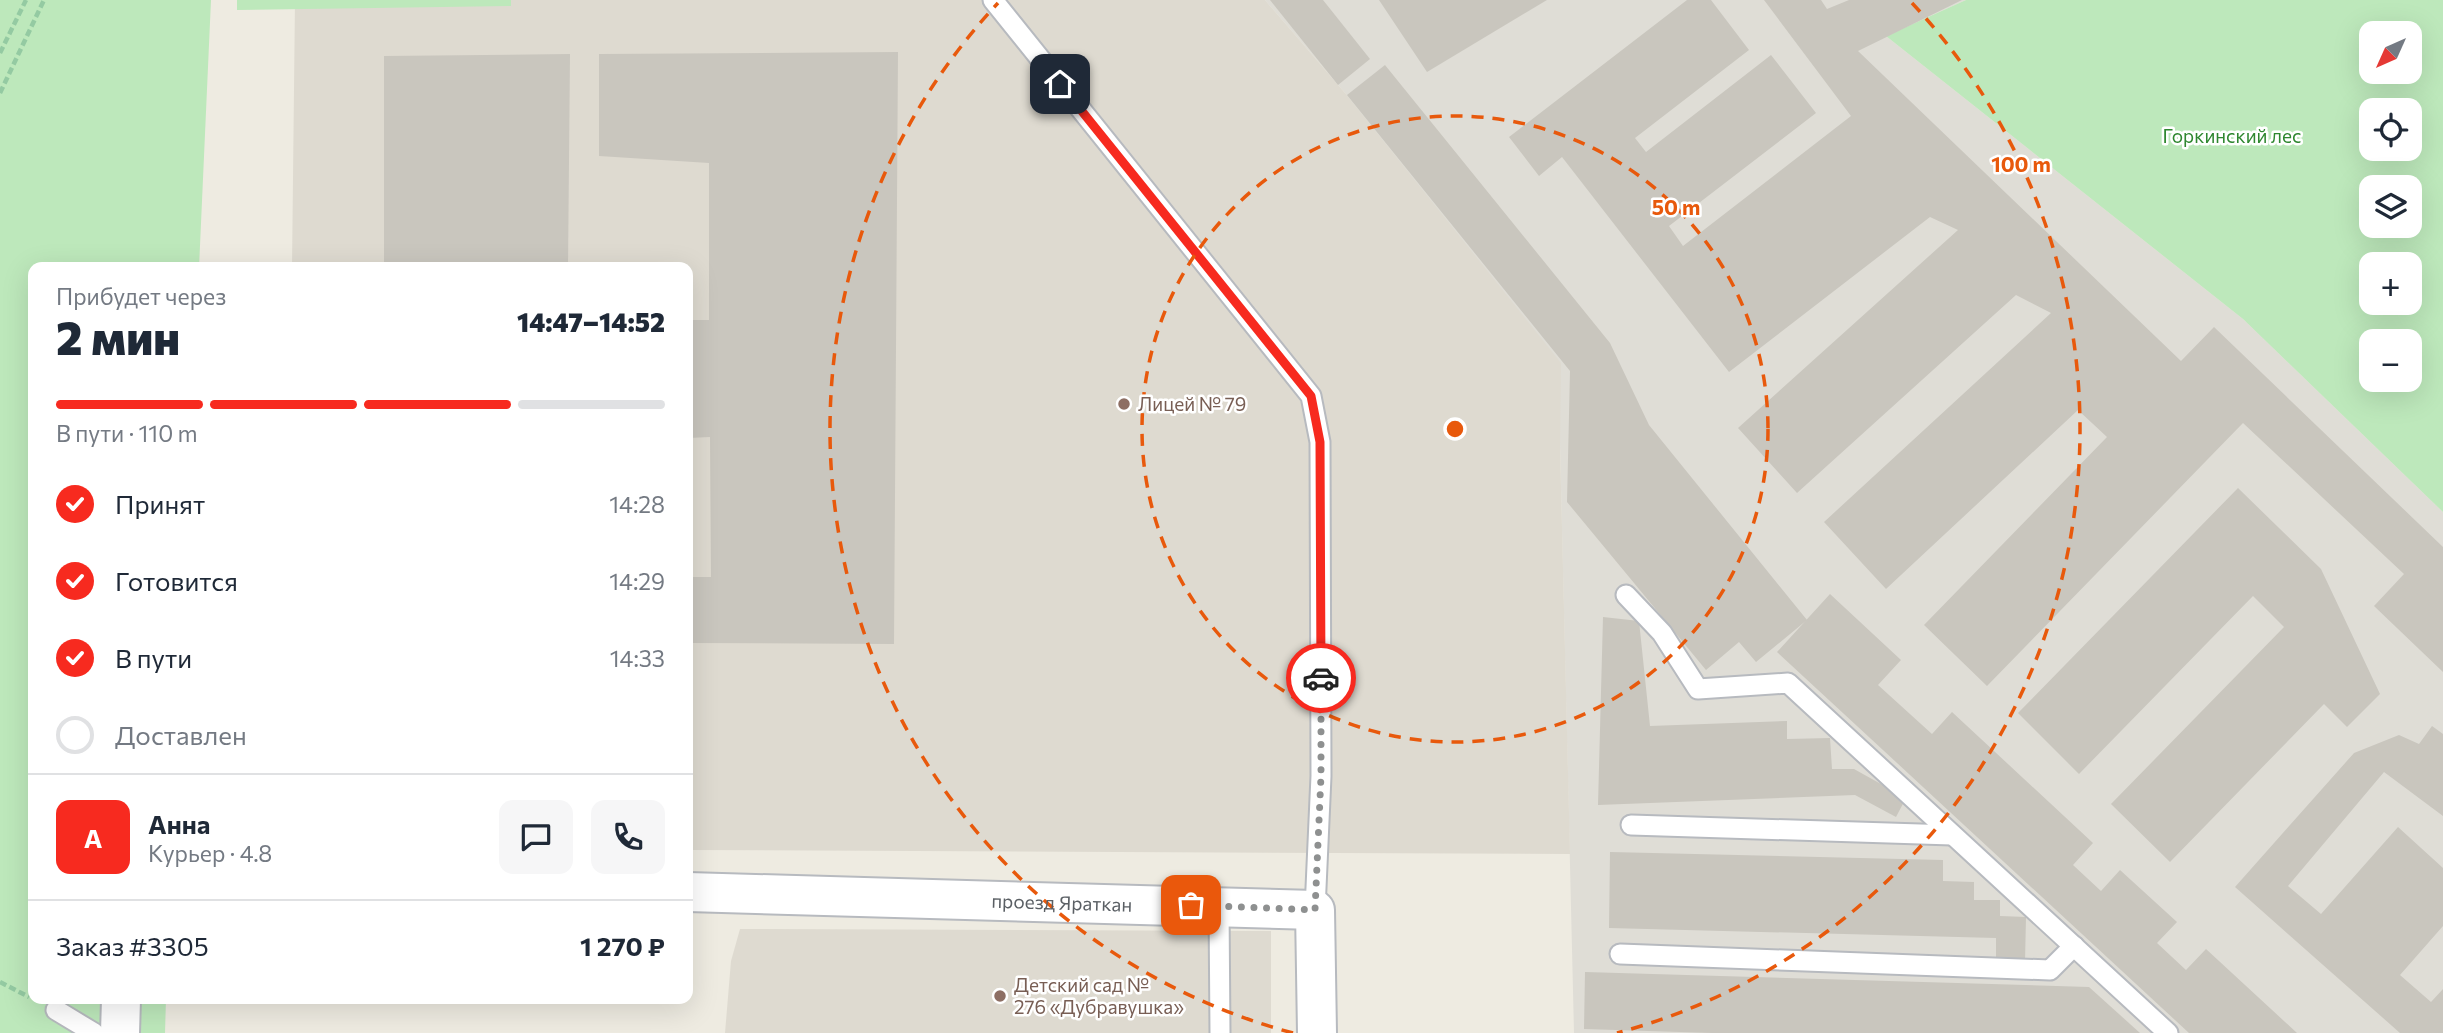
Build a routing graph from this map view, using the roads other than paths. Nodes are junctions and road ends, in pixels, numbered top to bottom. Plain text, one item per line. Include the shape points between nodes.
1 (993, 0) edge
2 (1626, 596) dead end
3 (1631, 825) dead end
4 (1952, 835) junction
5 (693, 892) edge
6 (1219, 906) junction
7 (1315, 910) junction
8 (2074, 946) junction
9 (1620, 954) dead end
10 (121, 1004) edge
11 (56, 1010) dead end
12 (94, 1033) edge
13 (120, 1033) edge
14 (1220, 1033) edge
15 (1317, 1033) edge
16 (2168, 1033) edge

1 - 7 lane via 1311,396 1320,442 1321,776
2 - 4 lane via 1662,633 1698,689 1788,683
3 - 4 lane
4 - 8 lane
5 - 6 street, проезд Яраткан
6 - 7 street, проезд Яраткан
6 - 14 lane
7 - 15 street
8 - 9 lane via 2050,970
8 - 16 lane
10 - 13 street
11 - 12 lane

